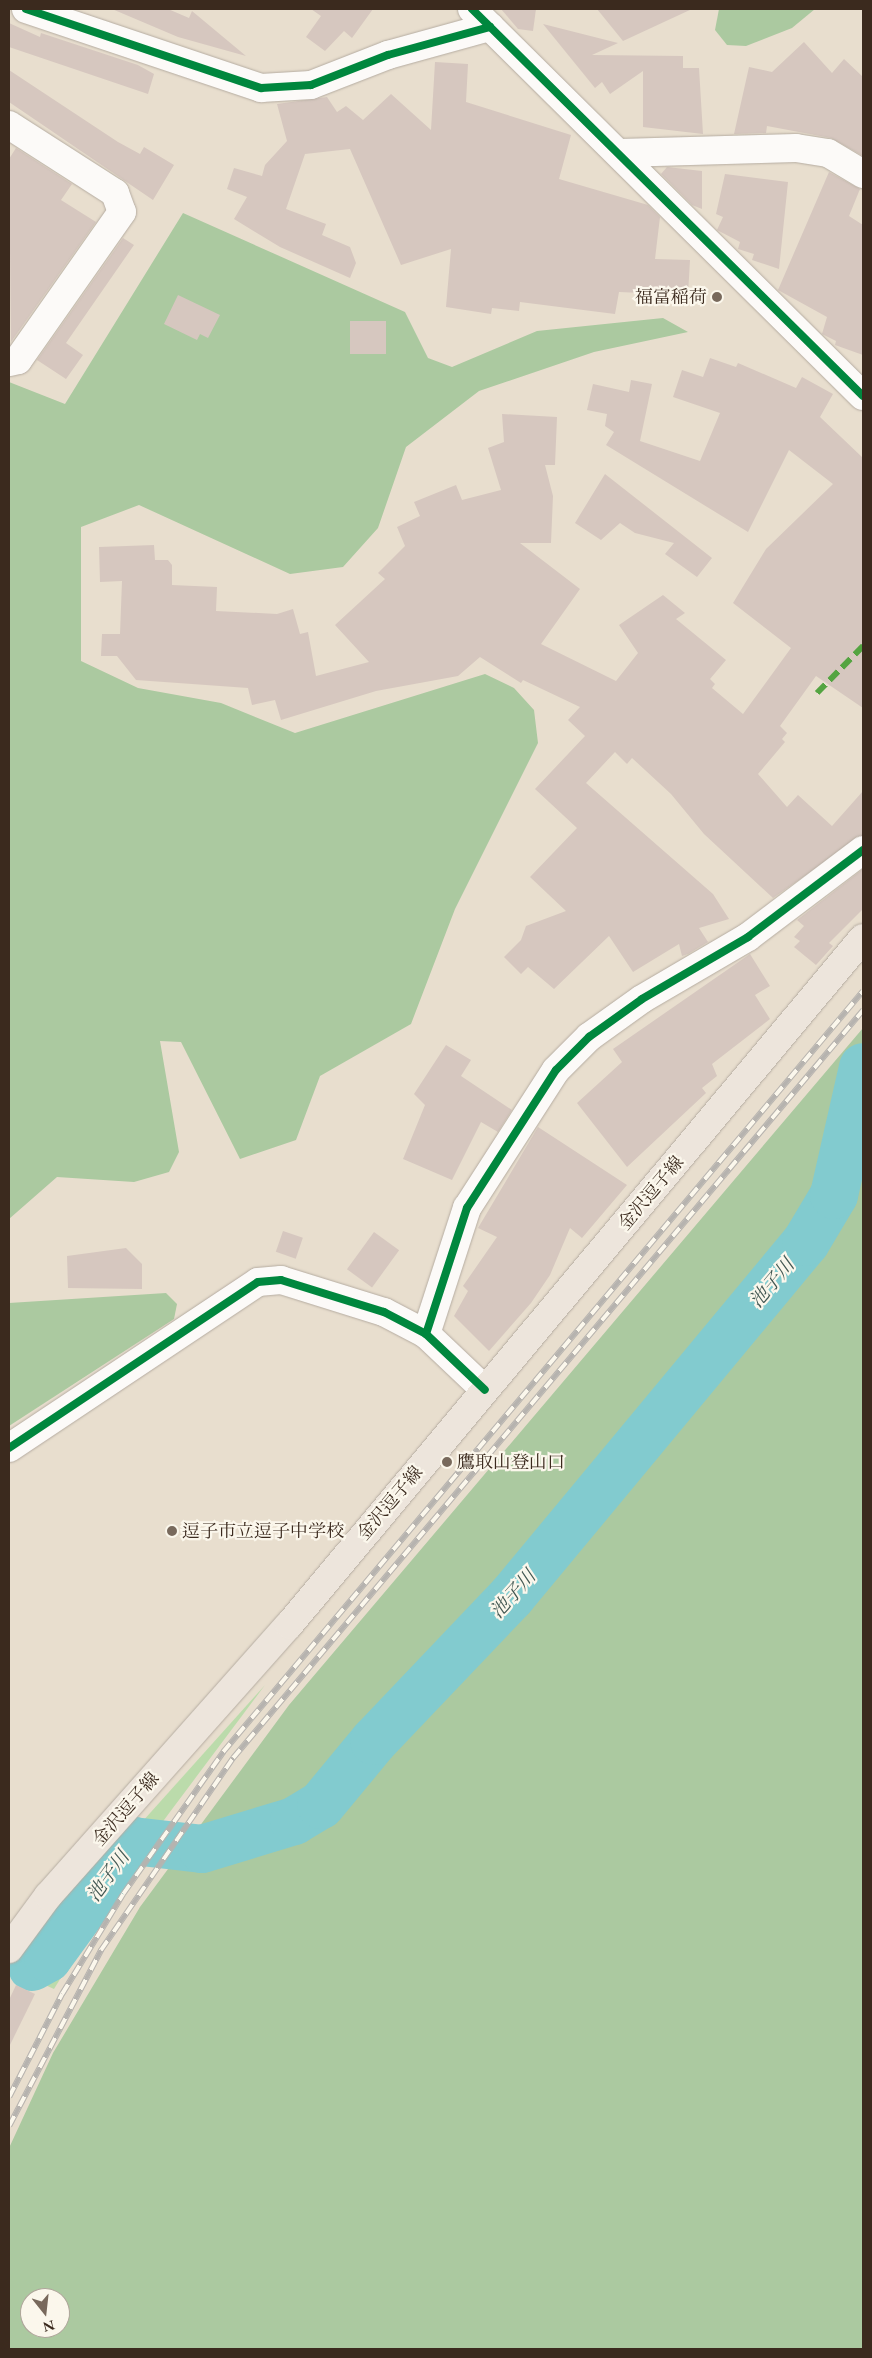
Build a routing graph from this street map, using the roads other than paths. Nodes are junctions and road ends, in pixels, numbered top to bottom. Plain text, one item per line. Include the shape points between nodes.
1 (26, 9) edge
2 (481, 18) edge
3 (9, 125) edge
4 (620, 154) junction
5 (863, 174) edge
6 (9, 362) edge
7 (863, 396) edge
8 (863, 850) edge
9 (863, 938) edge
10 (426, 1334) junction
11 (484, 1390) junction
12 (9, 1448) edge
13 (9, 1948) edge

1 - 2 street via 262,88 310,85
2 - 4 street
3 - 6 street via 115,193 122,212 18,360
4 - 5 street via 796,148 828,153
4 - 7 street
8 - 10 street via 748,937 642,999 588,1037 556,1070 467,1208
9 - 11 main road, 金沢逗子線
10 - 11 street
10 - 12 street via 375,1309 281,1280 258,1282
11 - 13 main road, 金沢逗子線 via 289,1625 48,1896

